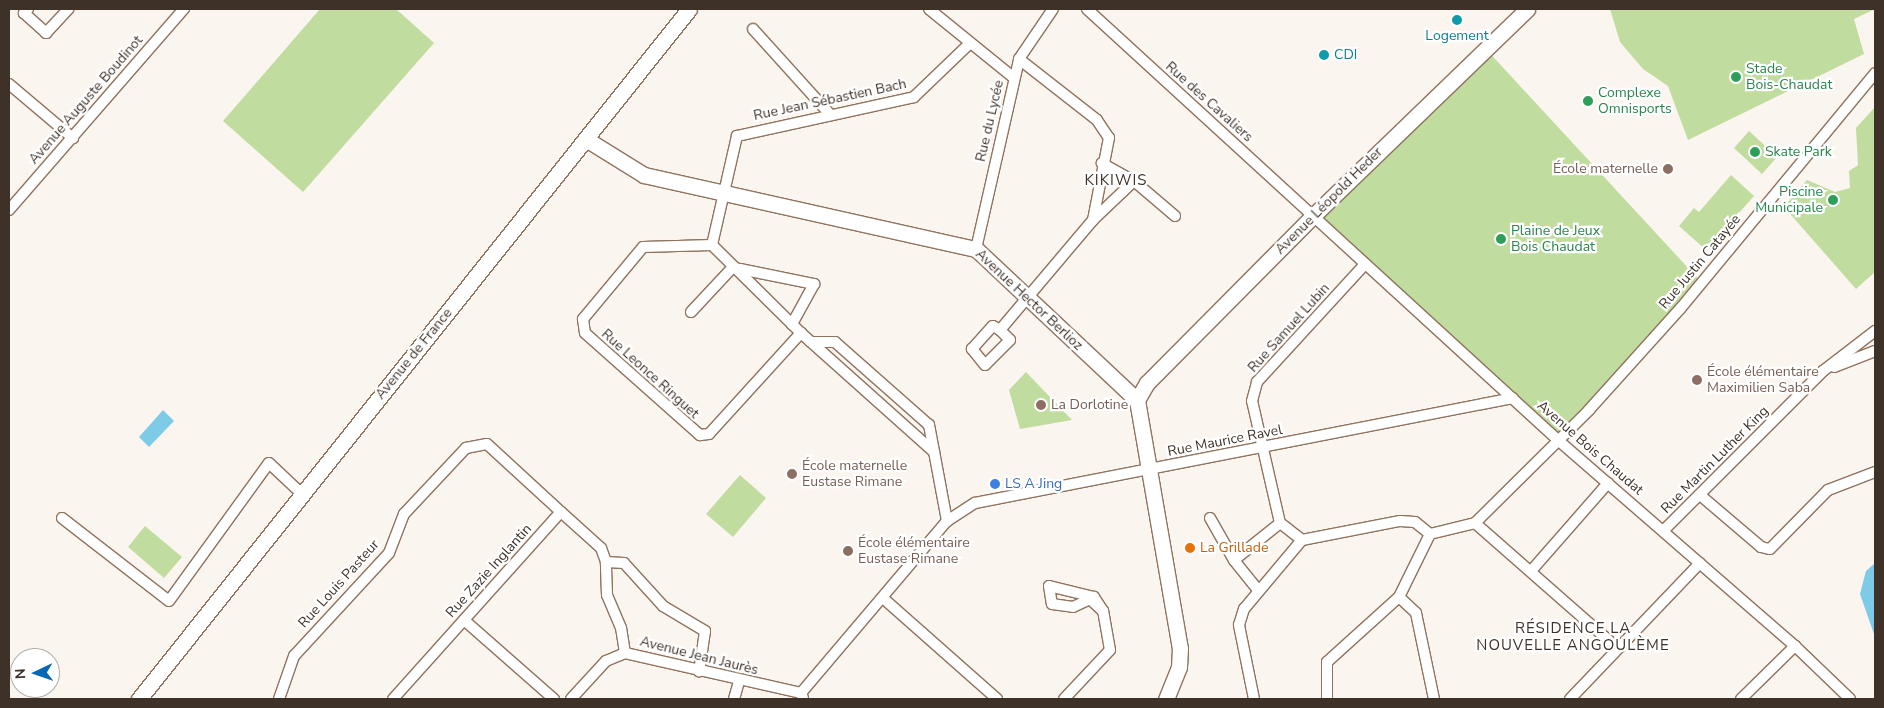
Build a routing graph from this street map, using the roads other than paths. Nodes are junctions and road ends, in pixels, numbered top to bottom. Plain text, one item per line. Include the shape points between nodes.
1 (28, 9) edge
2 (68, 9) edge
3 (689, 9) edge
4 (929, 9) edge
5 (1053, 9) edge
6 (1087, 9) edge
7 (1527, 9) edge
8 (178, 11) edge
9 (752, 29) dead end
10 (968, 44) junction
11 (1020, 59) junction
12 (1875, 73) edge
13 (1014, 78) junction
14 (9, 84) edge
15 (829, 113) junction
16 (73, 138) junction
17 (586, 139) junction
18 (1102, 163) junction
19 (1134, 181) junction
20 (721, 192) junction
21 (9, 210) edge
22 (1315, 214) junction
23 (1175, 216) dead end
24 (1093, 220) junction
25 (712, 245) junction
26 (976, 248) junction
27 (1365, 264) junction
28 (732, 268) junction
29 (1029, 299) junction
30 (691, 312) dead end
31 (792, 324) junction
32 (1000, 330) dead end
33 (1875, 331) edge
34 (801, 333) junction
35 (811, 342) junction
36 (1875, 351) edge
37 (1823, 371) junction
38 (1513, 398) junction
39 (1136, 400) junction
40 (1559, 440) junction
41 (1265, 447) junction
42 (934, 452) junction
43 (1147, 471) junction
44 (1875, 472) edge
45 (1608, 483) junction
46 (302, 494) junction
47 (1700, 496) junction
48 (561, 512) junction
49 (62, 518) dead end
50 (1210, 518) dead end
51 (947, 521) junction
52 (1280, 523) junction
53 (1475, 523) junction
54 (1664, 530) junction
55 (1430, 534) junction
56 (1302, 540) junction
57 (1234, 560) junction
58 (606, 562) junction
59 (1700, 563) junction
60 (1531, 571) junction
61 (1258, 590) junction
62 (1399, 597) junction
63 (884, 599) junction
64 (1103, 611) junction
65 (464, 620) junction
66 (1795, 646) junction
67 (1616, 647) junction
68 (625, 653) junction
69 (699, 672) junction
70 (740, 682) junction
71 (803, 696) edge
72 (138, 699) edge
73 (279, 699) edge
74 (393, 699) edge
75 (554, 699) edge
76 (571, 699) edge
77 (734, 699) edge
78 (997, 699) edge
79 (1064, 699) edge
80 (1166, 699) edge
81 (1254, 699) edge
82 (1327, 699) edge
83 (1434, 699) edge
84 (1570, 699) edge
85 (1740, 699) edge
86 (1850, 699) edge

1 - 2 street via 24,13 46,34
3 - 17 street, Avenue de France
4 - 10 street
5 - 11 street, Rue du Lycée
6 - 22 street, Rue des Cavaliers
7 - 22 street, Avenue Léopold Heder
8 - 16 street, Avenue Auguste Boudinot
9 - 15 street
10 - 13 street
10 - 15 street, Rue Jean Sébastien Bach via 914,97
11 - 13 street, Rue du Lycée
11 - 18 street via 1107,131
12 - 40 street, Rue Justin Catayée via 1680,309
13 - 26 street, Rue du Lycée
14 - 16 street
15 - 20 street, Rue Jean Sébastien Bach via 739,134
16 - 21 street, Avenue Auguste Boudinot
17 - 20 street, Avenue Hector Berlioz via 644,174
17 - 46 street, Avenue de France
18 - 19 street
18 - 24 street
19 - 23 street
19 - 24 street
20 - 25 street
20 - 26 street, Avenue Hector Berlioz
22 - 27 street, Avenue Bois Chaudat
22 - 39 street, Avenue Léopold Heder via 1147,383
24 - 29 street
25 - 28 street
25 - 34 street, Rue Leonce Ringuet via 643,247 583,319 585,333 700,435 708,434
26 - 29 street, Avenue Hector Berlioz
27 - 38 street, Avenue Bois Chaudat
27 - 41 street, Rue Samuel Lubin via 1257,382 1252,401
28 - 30 street
28 - 31 street
28 - 31 street via 814,284
29 - 32 street
29 - 39 street, Avenue Hector Berlioz
31 - 34 street
33 - 37 street, Rue Martin Luther King
34 - 35 street
35 - 42 street
35 - 42 street via 834,342 929,425
36 - 37 street
37 - 47 street, Rue Martin Luther King
38 - 40 street, Avenue Bois Chaudat
38 - 41 street, Rue Maurice Ravel
39 - 43 street
40 - 45 street, Avenue Bois Chaudat
40 - 53 street, Rue Justin Catayée
41 - 43 street, Rue Maurice Ravel
41 - 52 street, Rue Samuel Lubin
42 - 51 street
43 - 51 street, Rue Maurice Ravel via 975,503
43 - 80 street via 1180,648 1179,667
44 - 47 street via 1828,490 1770,549 1761,547
45 - 54 street, Avenue Bois Chaudat
45 - 60 street
46 - 49 street via 269,463 169,601
46 - 72 street, Avenue de France
47 - 54 street, Rue Martin Luther King
48 - 58 street via 601,548
48 - 65 street, Rue Zazie Inglantin
48 - 73 street, Rue Louis Pasteur via 487,444 466,448 404,514 389,553 294,656
50 - 57 street
51 - 63 street, Rue Maurice Ravel
52 - 56 street
52 - 57 street
53 - 55 street
53 - 60 street
54 - 59 street, Avenue Bois Chaudat
55 - 56 street via 1415,522 1400,521
55 - 62 street
56 - 61 street
57 - 61 street
58 - 68 street via 607,595 621,628
58 - 69 street via 624,563 663,606 705,632
59 - 66 street, Avenue Bois Chaudat
59 - 67 street
60 - 67 street
61 - 81 street via 1239,625
62 - 82 street via 1327,662
62 - 83 street via 1416,613
63 - 71 street, Rue Maurice Ravel
63 - 78 street
64 - 64 street via 1094,597 1049,586 1052,604 1073,607 1090,599
64 - 79 street via 1110,650
65 - 74 street, Rue Zazie Inglantin
65 - 75 street
66 - 85 street
66 - 86 street, Avenue Bois Chaudat
67 - 84 street
68 - 69 street, Avenue Jean Jaurès
68 - 76 street, Avenue Jean Jaurès via 606,661
69 - 70 street, Avenue Jean Jaurès
70 - 71 street, Avenue Jean Jaurès
70 - 77 street

